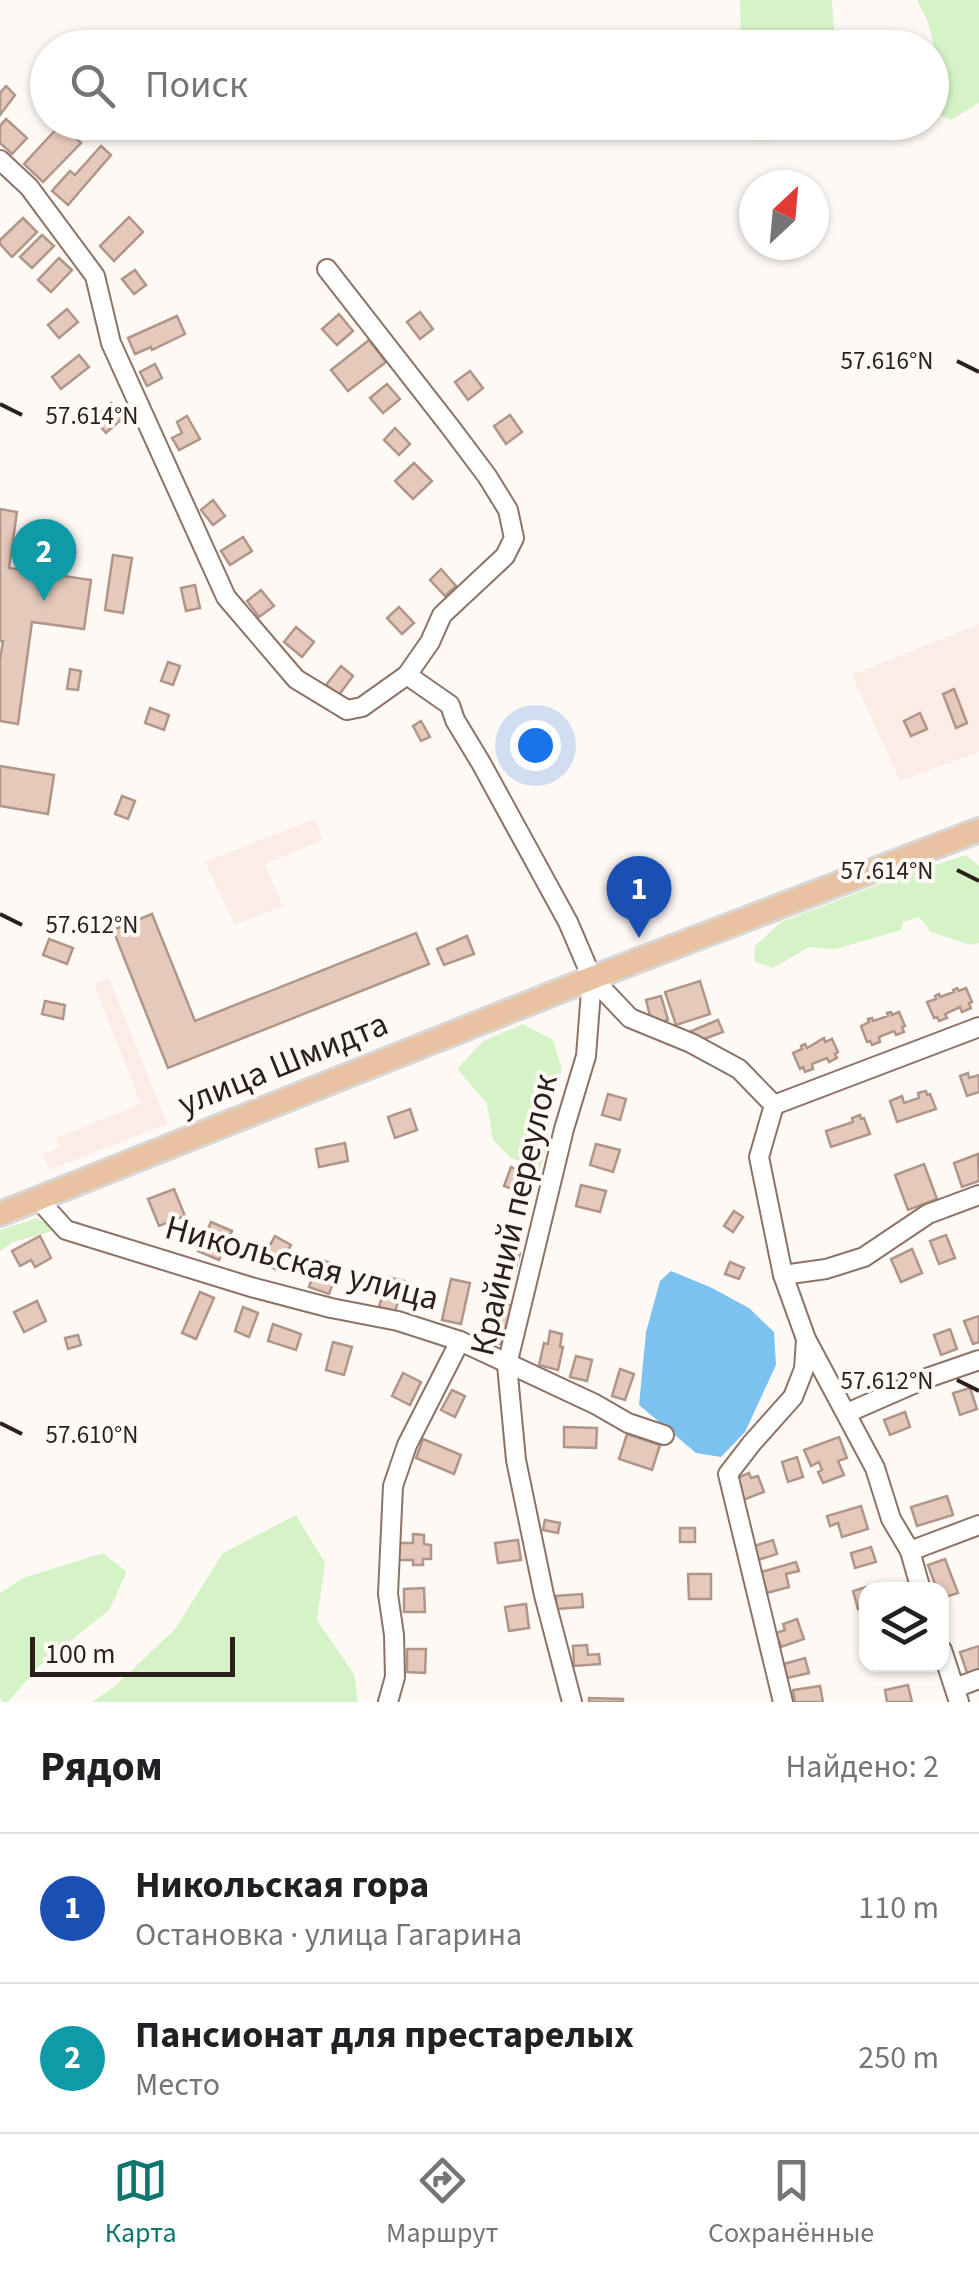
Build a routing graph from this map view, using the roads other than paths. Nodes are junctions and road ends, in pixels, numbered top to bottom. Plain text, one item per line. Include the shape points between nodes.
1 (0, 160) edge
2 (327, 269) dead end
3 (407, 675) junction
4 (979, 830) edge
5 (592, 978) junction
6 (979, 1026) edge
7 (774, 1105) junction
8 (979, 1195) edge
9 (38, 1200) junction
10 (0, 1214) edge
11 (782, 1275) junction
12 (806, 1338) junction
13 (460, 1341) junction
14 (979, 1360) edge
15 (507, 1365) junction
16 (847, 1413) junction
17 (664, 1435) dead end
18 (979, 1524) edge
19 (910, 1551) junction
20 (919, 1582) edge
21 (949, 1671) edge
22 (979, 1679) edge
23 (957, 1695) edge
24 (388, 1702) edge
25 (572, 1702) edge
26 (783, 1702) edge

1 - 3 street via 29,187 95,276 111,343 226,597 296,679 347,710
2 - 3 street via 486,476 508,510 514,538 505,556 442,615
3 - 5 street via 450,705
4 - 5 main road, улица Шмидта
5 - 7 street via 630,1018 739,1069
5 - 9 main road, улица Шмидта
5 - 15 street, Крайний переулок via 586,1056
6 - 7 street
7 - 11 street via 759,1157
8 - 11 street via 928,1214 864,1257
9 - 10 main road, улица Шмидта
9 - 13 street, Никольская улица via 66,1230
11 - 12 street
12 - 16 street
12 - 26 street via 794,1398 728,1474
13 - 15 street, Никольская улица
13 - 24 street via 407,1445 394,1486 388,1594 395,1677
14 - 16 street
15 - 17 street, Никольская улица
15 - 25 street, Крайний переулок via 516,1460
16 - 19 street
18 - 19 street
19 - 20 street
21 - 23 street
22 - 23 street

